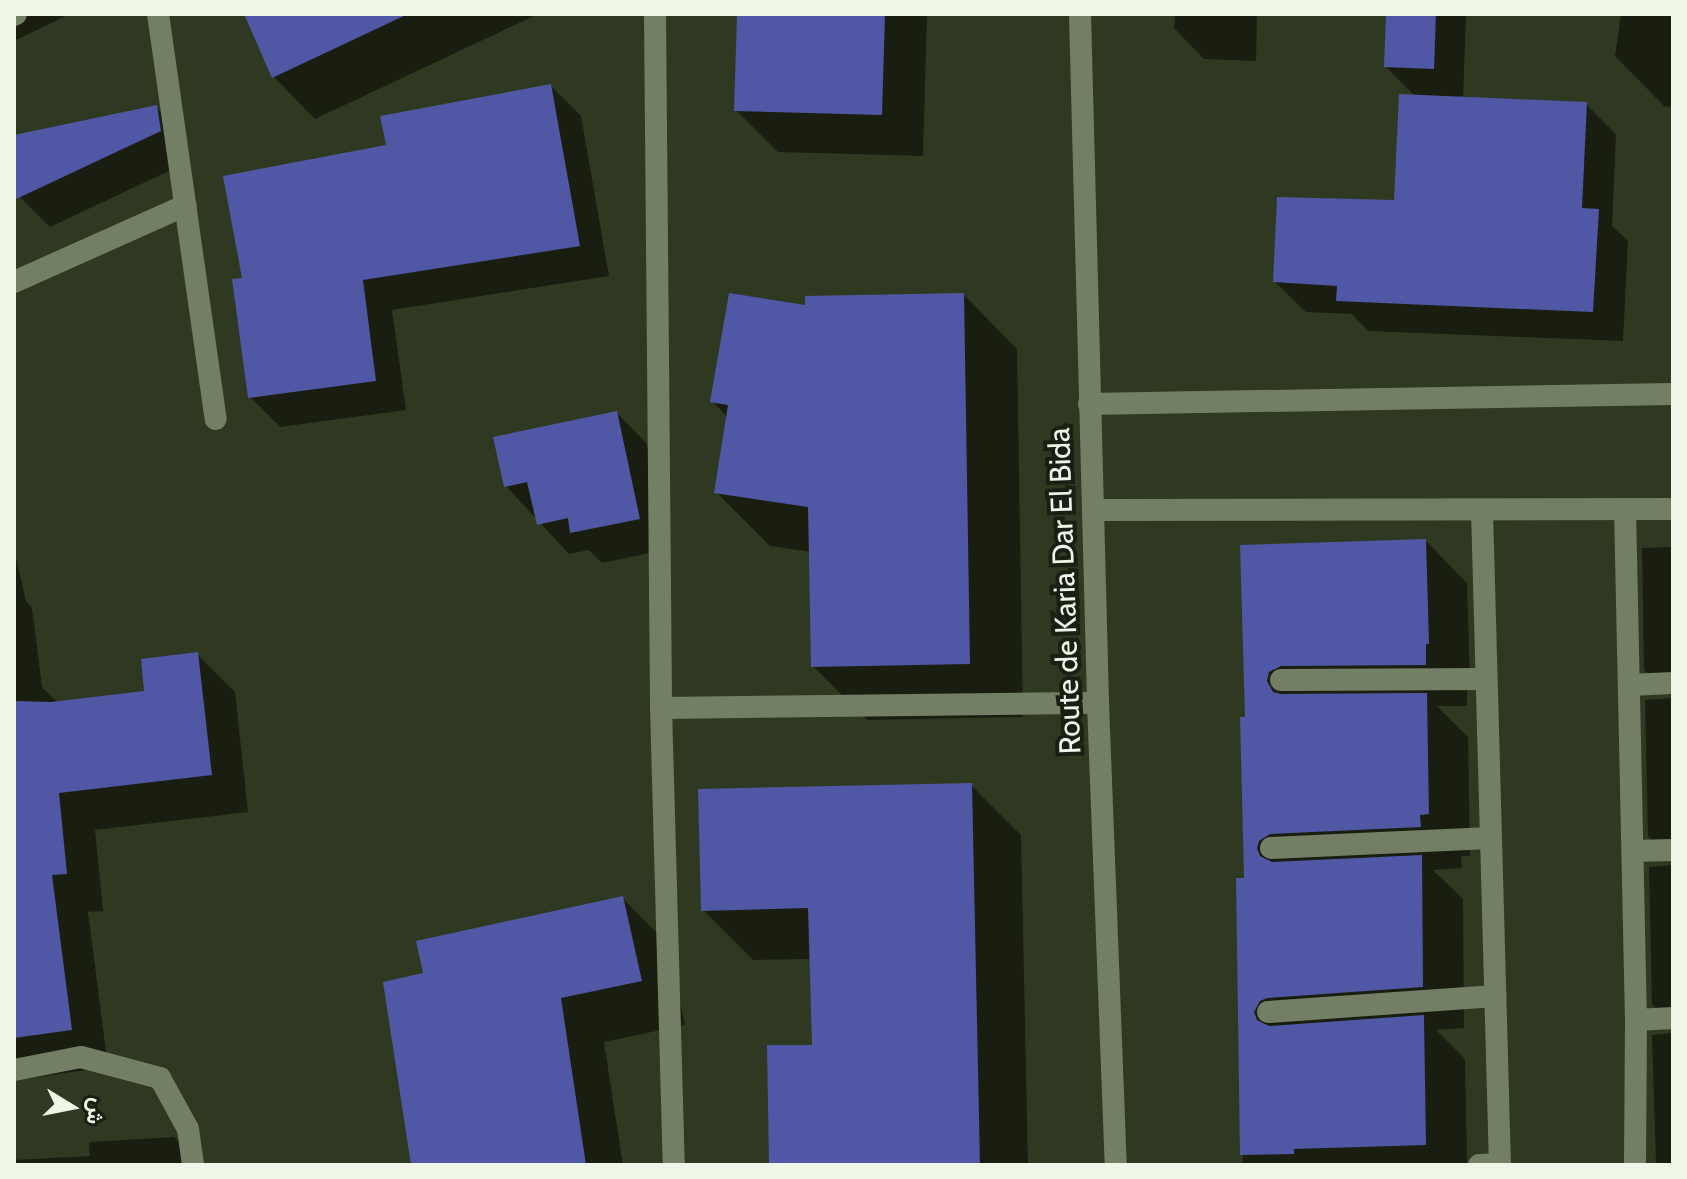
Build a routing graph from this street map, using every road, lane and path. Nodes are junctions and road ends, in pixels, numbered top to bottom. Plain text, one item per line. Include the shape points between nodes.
1 (158, 14) edge
2 (655, 14) edge
3 (1080, 14) edge
4 (186, 205) junction
5 (14, 282) edge
6 (1673, 394) edge
7 (1089, 404) junction
8 (216, 419) dead end
9 (1625, 509) junction
10 (1673, 509) edge
11 (1093, 510) junction
12 (1482, 510) junction
13 (1486, 679) junction
14 (1281, 680) dead end
15 (1673, 683) edge
16 (1629, 685) junction
17 (1098, 703) junction
18 (661, 708) junction
19 (1490, 838) junction
20 (1271, 848) dead end
21 (1673, 850) edge
22 (1633, 851) junction
23 (1495, 996) junction
24 (1268, 1012) dead end
25 (1673, 1018) edge
26 (1636, 1020) junction
27 (14, 1070) edge
28 (193, 1165) edge
29 (674, 1165) edge
30 (1116, 1165) edge
31 (1479, 1165) edge
32 (1500, 1165) edge
33 (1635, 1165) edge

1 - 4 street
2 - 18 street
3 - 7 street, Route de Karia Dar El Bida
4 - 5 street
4 - 8 street
6 - 7 street
7 - 11 street, Route de Karia Dar El Bida
9 - 10 street
9 - 12 street
9 - 16 street
11 - 12 street
11 - 17 street, Route de Karia Dar El Bida
12 - 13 street
13 - 14 street
13 - 19 street
15 - 16 street
16 - 22 street
17 - 18 street
17 - 30 street, Route de Karia Dar El Bida
18 - 29 street
19 - 20 street
19 - 23 street
21 - 22 street
22 - 26 street
23 - 24 street
23 - 32 street
25 - 26 street
26 - 33 street
27 - 28 street via 81,1057 160,1078 188,1129
31 - 32 street

